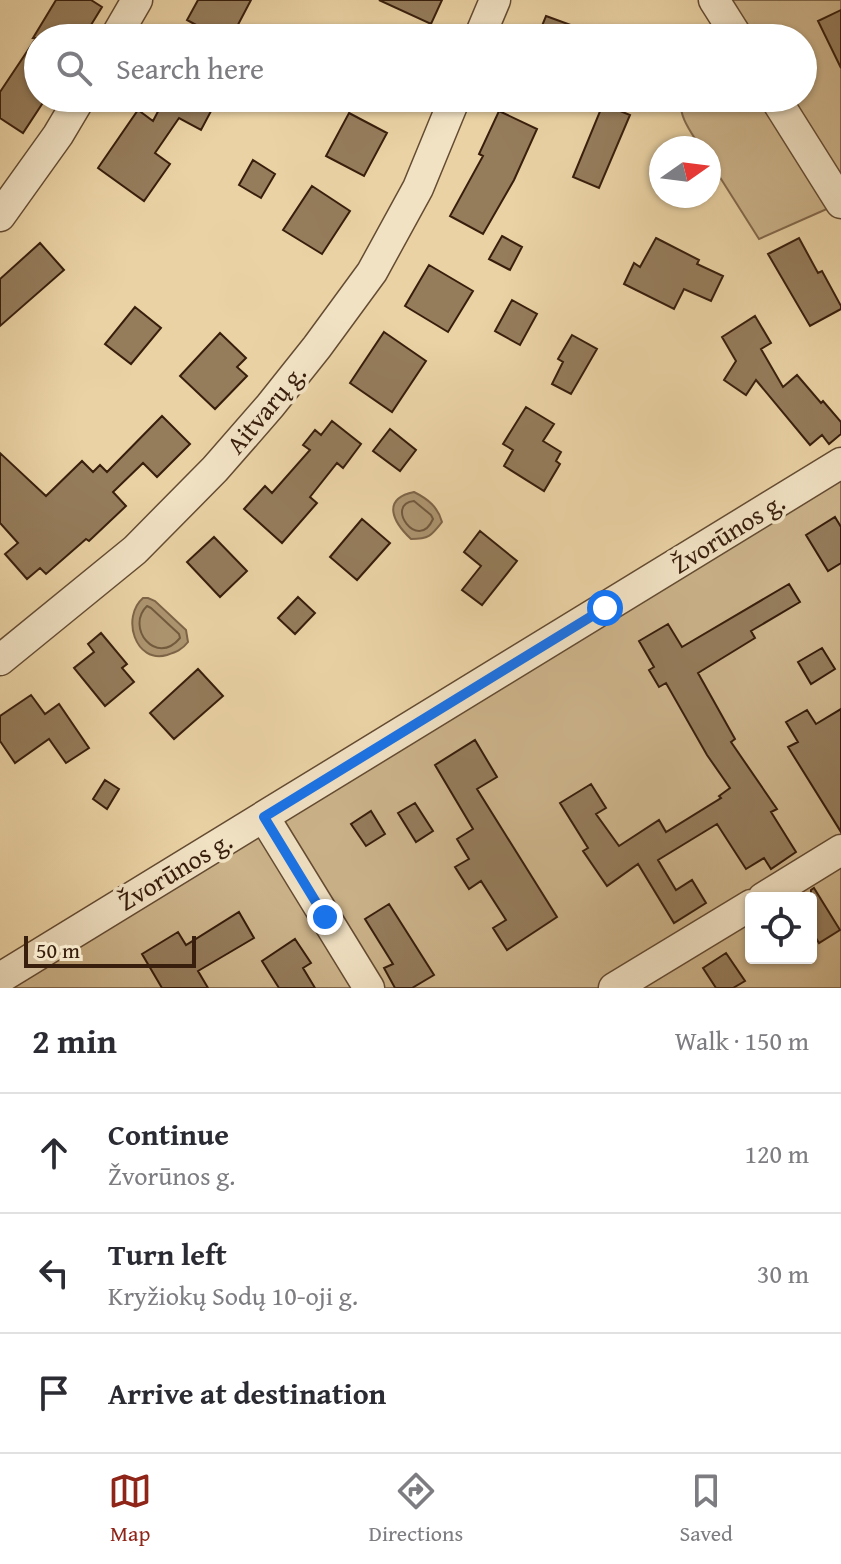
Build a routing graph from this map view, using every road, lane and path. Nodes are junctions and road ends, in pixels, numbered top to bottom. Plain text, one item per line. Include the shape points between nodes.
1 (137, 0) edge
2 (495, 0) edge
3 (714, 0) edge
4 (123, 24) edge
5 (485, 24) edge
6 (729, 24) edge
7 (72, 112) edge
8 (449, 112) edge
9 (784, 112) edge
10 (841, 203) edge
11 (0, 216) edge
12 (841, 463) edge
13 (0, 660) edge
14 (264, 817) junction
15 (841, 850) edge
16 (773, 892) edge
17 (745, 909) edge
18 (0, 978) edge
19 (369, 988) edge
20 (614, 988) edge

1 - 4 street
2 - 5 street
3 - 6 street
7 - 11 street
8 - 13 street, Aitvarų g. via 418,188 372,272 270,406 135,550
9 - 10 street
12 - 14 street, Žvorūnos g.
14 - 18 street, Žvorūnos g.
14 - 19 street
15 - 16 street
17 - 20 street

